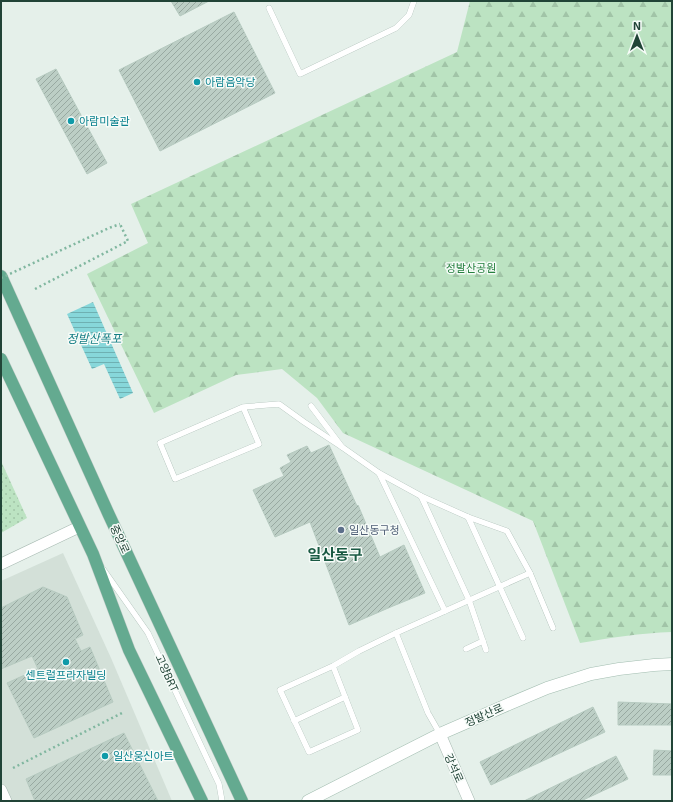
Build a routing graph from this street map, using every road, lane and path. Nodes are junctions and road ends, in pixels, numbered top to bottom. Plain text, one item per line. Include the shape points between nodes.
1 (414, 1) edge
2 (269, 8) dead end
3 (1, 277) edge
4 (35, 289) dead end
5 (1, 359) edge
6 (311, 406) dead end
7 (243, 407) junction
8 (342, 447) junction
9 (378, 473) junction
10 (421, 496) junction
11 (468, 517) junction
12 (79, 528) junction
13 (93, 554) junction
14 (1, 564) edge
15 (530, 573) junction
16 (499, 587) junction
17 (469, 600) junction
18 (445, 611) junction
19 (553, 628) dead end
20 (396, 633) junction
21 (523, 638) dead end
22 (483, 641) junction
23 (466, 649) dead end
24 (486, 650) dead end
25 (672, 664) edge
26 (332, 666) junction
27 (345, 697) junction
28 (124, 712) dead end
29 (294, 721) junction
30 (440, 734) junction
31 (13, 768) dead end
32 (1, 790) edge
33 (6, 801) edge
34 (202, 801) edge
35 (222, 801) edge
36 (242, 801) edge
37 (308, 801) edge
38 (469, 801) edge

1 - 2 lane via 409,15 396,28 300,74
3 - 4 path, bridge via 120,224 128,241
3 - 36 main road, 중앙로 via 108,515
5 - 12 main road
6 - 8 lane
7 - 7 lane via 160,443 175,479 259,444
7 - 8 lane via 279,404
8 - 9 lane
9 - 10 lane
9 - 18 lane
10 - 11 lane
10 - 17 lane
11 - 15 lane via 507,531
11 - 16 lane
12 - 13 main road
12 - 14 street
13 - 34 main road via 129,650
13 - 35 lane, 고양BRT via 148,633 219,784
15 - 16 lane
15 - 19 lane
16 - 17 lane
16 - 21 lane
17 - 18 lane
17 - 22 lane
18 - 20 lane
20 - 26 lane
20 - 30 lane via 428,713
22 - 23 lane
22 - 24 lane
25 - 30 main road, 정발산로 via 654,664 591,674 547,688
26 - 27 lane
26 - 29 lane via 280,690
27 - 29 lane
27 - 29 lane via 358,730 309,752
28 - 31 path
30 - 37 main road, 정발산로
30 - 38 street, 강석로
32 - 33 street

